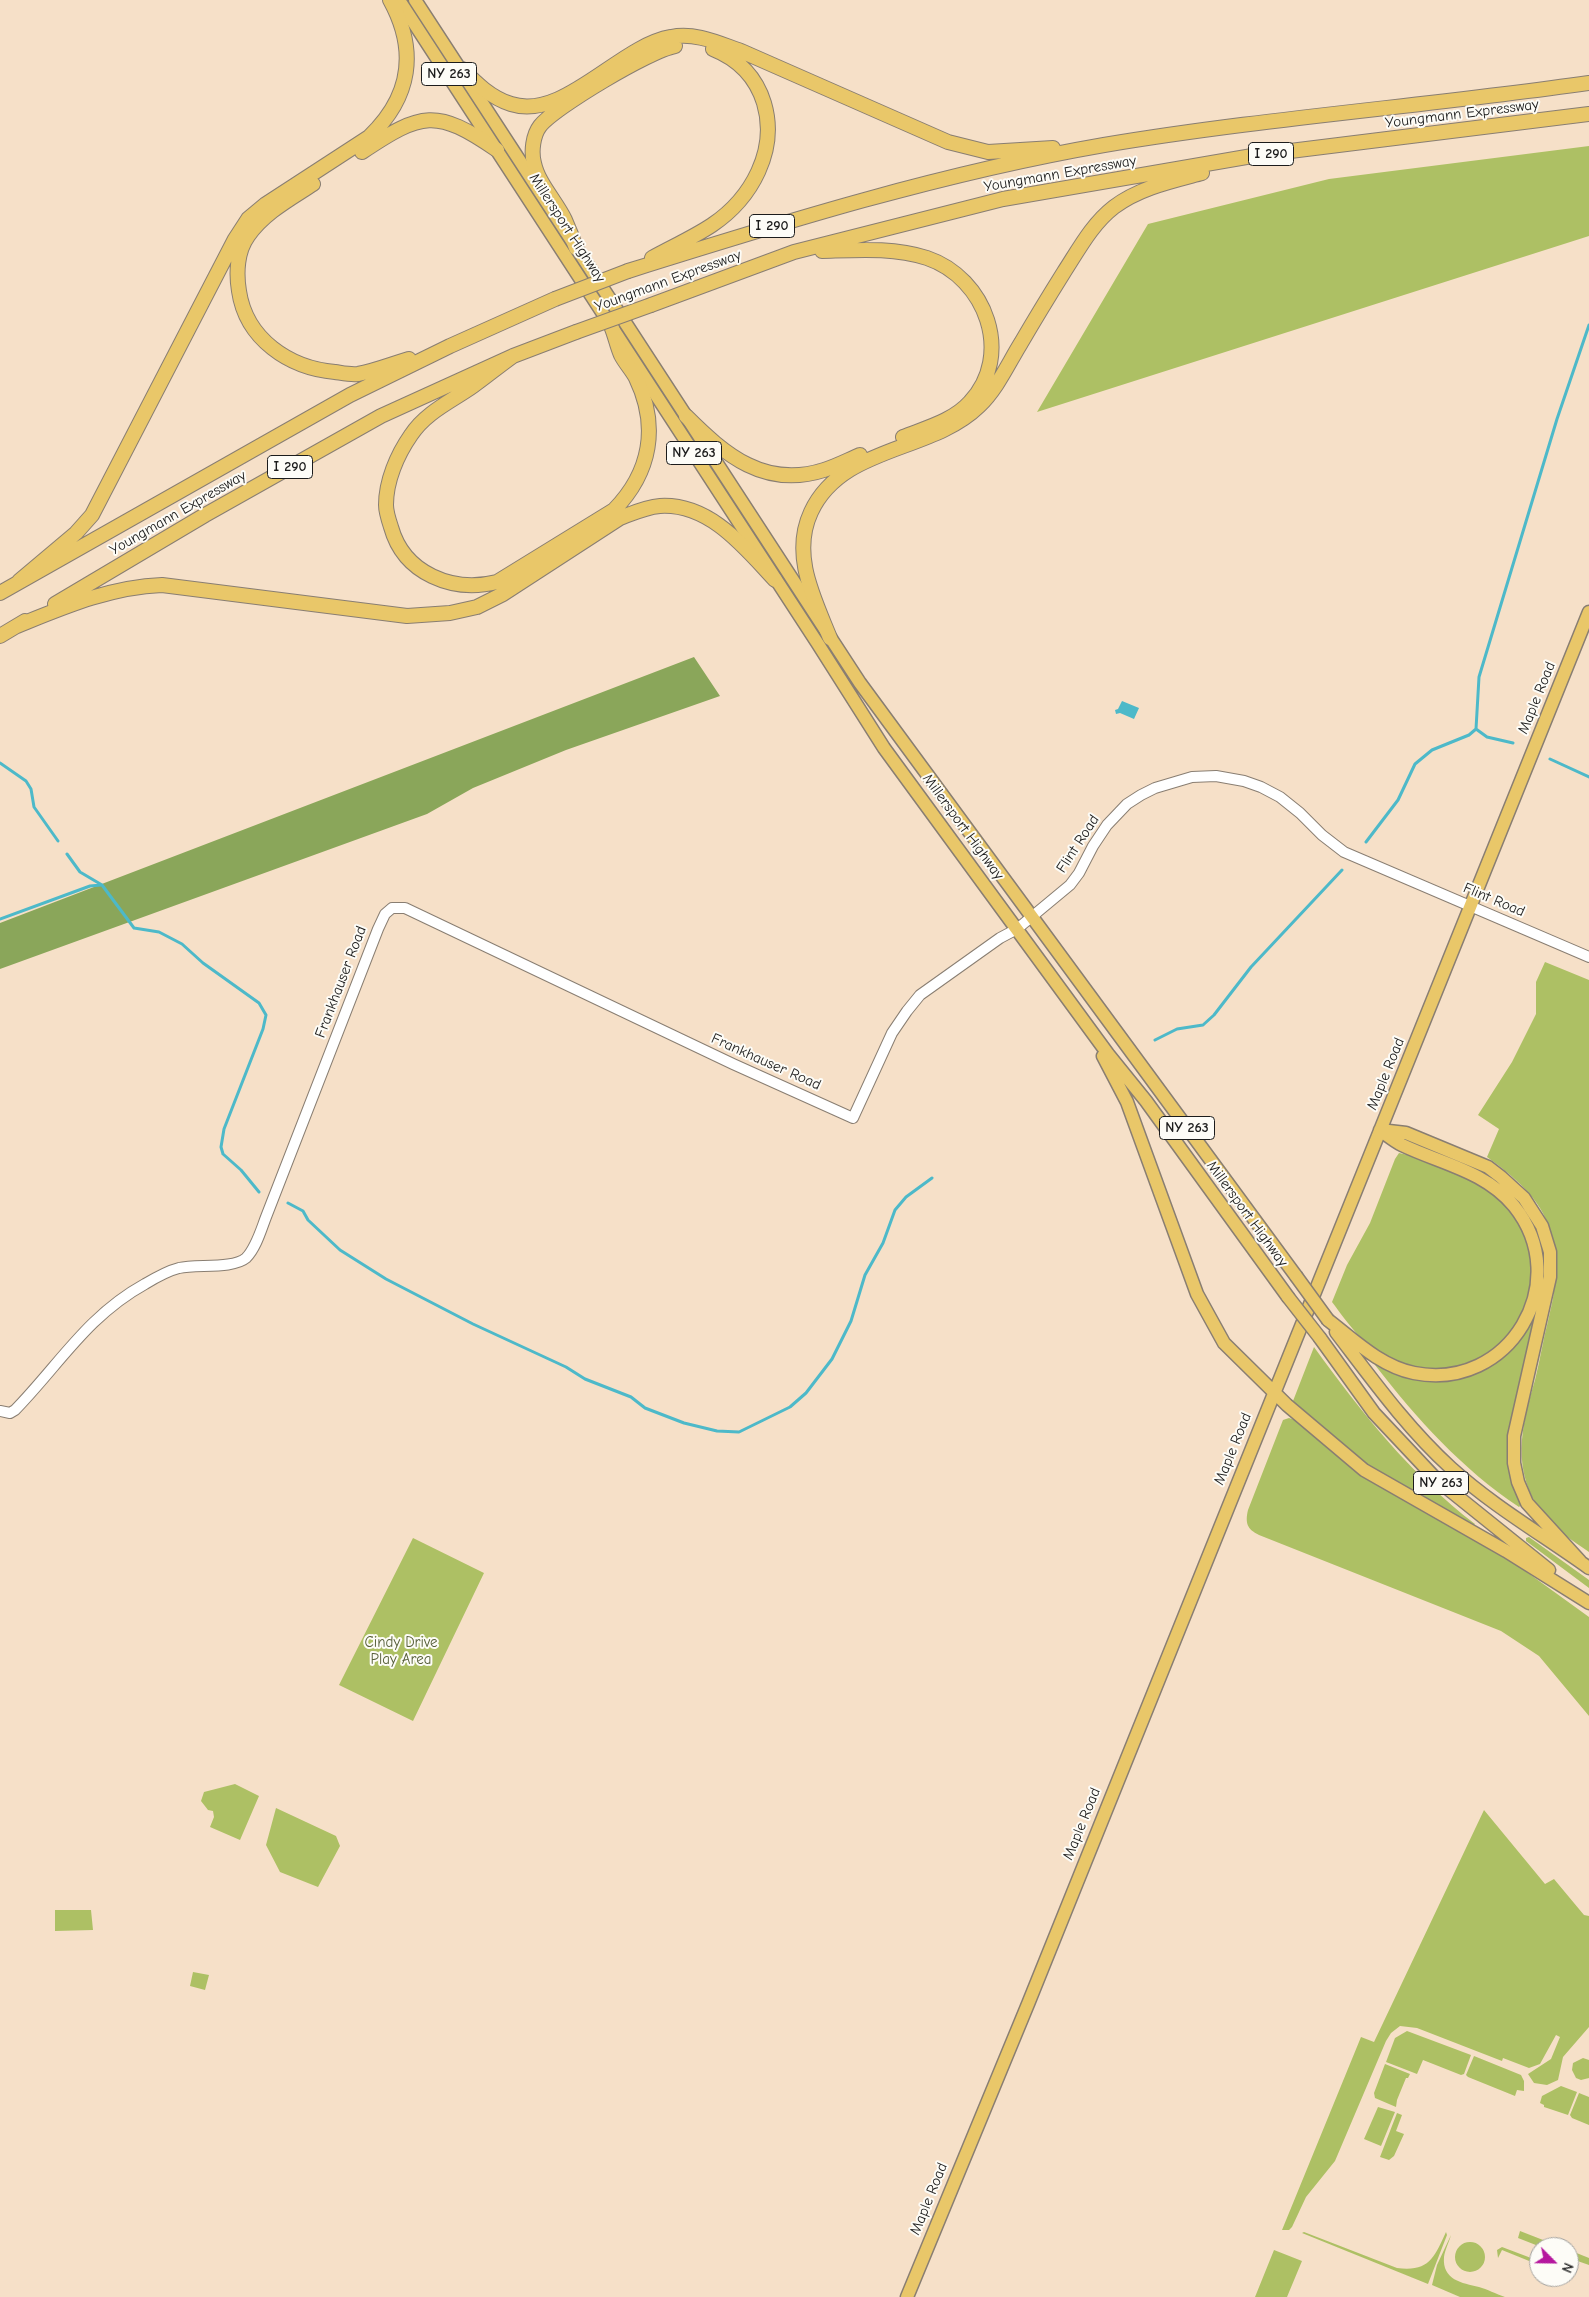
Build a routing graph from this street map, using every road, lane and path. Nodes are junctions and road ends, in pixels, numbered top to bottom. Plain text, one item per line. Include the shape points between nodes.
1 (390, 0) edge
2 (399, 0) edge
3 (415, 0) edge
4 (462, 69) junction
5 (1589, 82) edge
6 (1589, 114) edge
7 (1104, 145) junction
8 (497, 150) junction
9 (1258, 155) junction
10 (576, 248) junction
11 (794, 252) junction
12 (628, 272) junction
13 (611, 326) junction
14 (450, 346) junction
15 (512, 356) junction
16 (686, 416) junction
17 (775, 580) junction
18 (20, 581) junction
19 (0, 593) edge
20 (1589, 612) edge
21 (17, 626) junction
22 (0, 636) edge
23 (830, 638) junction
24 (1472, 907) junction
25 (1031, 918) junction
26 (1017, 929) junction
27 (1589, 957) edge
28 (1090, 1028) junction
29 (854, 1118) joint
30 (1380, 1130) junction
31 (1328, 1320) junction
32 (1274, 1391) junction
33 (0, 1411) edge
34 (1584, 1565) edge
35 (1589, 1602) edge
36 (907, 2297) edge

1 - 18 highway via 401,20 408,48 405,79 398,100 368,137 248,219 92,514 76,533
2 - 8 main road, Millersport Highway / NY 263
3 - 4 main road, Millersport Highway / NY 263
4 - 7 highway via 493,96 512,105 531,106 568,94 637,48 670,37 706,38 948,142 970,148 988,152
4 - 10 main road, Millersport Highway / NY 263
5 - 7 highway, Youngmann Expressway / I 290
6 - 9 highway, Youngmann Expressway / I 290
7 - 12 highway, Youngmann Expressway / I 290 via 946,178 774,225
8 - 13 main road, Millersport Highway / NY 263
8 - 14 highway via 468,130 444,121 418,120 396,129 271,212 247,237 239,259 237,278 241,307 258,335 286,359 325,371 356,374
9 - 11 highway, Youngmann Expressway / I 290 via 1003,199
9 - 23 highway via 1140,192 1114,207 1094,227 981,405 964,420 942,432 858,464 825,490 811,511 802,546 808,584
10 - 12 highway via 534,162 533,146 539,127 565,106 665,48 692,45 721,53 746,70 763,98 769,134 760,170 744,196 713,224
10 - 16 main road, Millersport Highway / NY 263
11 - 15 highway, Youngmann Expressway / I 290, bridge
11 - 16 highway via 891,250 928,258 958,275 978,297 990,326 990,369 979,392 958,413 947,419 823,470 796,474 765,472 744,464 712,442
12 - 14 highway, Youngmann Expressway / I 290, bridge via 555,299
13 - 15 highway via 621,355 645,402 649,426 648,451 641,474 630,493 614,510 497,582 481,586 442,582 426,574 408,557 394,536 386,507 390,474 411,435 422,423
13 - 17 main road, Millersport Highway / NY 263
14 - 18 highway, Youngmann Expressway / I 290 via 350,395
15 - 21 highway, Youngmann Expressway / I 290 via 381,416
16 - 23 main road, Millersport Highway / NY 263
17 - 21 highway via 717,522 687,509 662,506 620,518 503,594 477,606 450,612 407,616 162,585 139,586 86,599
17 - 26 main road, Millersport Highway / NY 263 via 879,741
18 - 19 highway, Youngmann Expressway / I 290
20 - 24 main road, Maple Road
21 - 22 highway, Youngmann Expressway / I 290
23 - 25 main road, Millersport Highway / NY 263
24 - 25 street, Flint Road via 1344,852 1271,791 1244,781 1206,776 1155,788 1127,804 1103,830 1070,884
24 - 27 street, Flint Road
24 - 30 main road, Maple Road
25 - 26 street, Flint Road
25 - 31 main road, Millersport Highway / NY 263, bridge
26 - 28 main road, Millersport Highway / NY 263
26 - 29 street, Flint Road via 920,996 911,1006 883,1051
28 - 32 main road via 1126,1102 1210,1321 1224,1343
28 - 35 main road, Millersport Highway / NY 263, bridge via 1374,1413 1437,1480
29 - 33 street, Frankhauser Road via 405,908 392,908 378,929 248,1256 235,1263 179,1268 138,1287 89,1325 12,1413
30 - 31 main road via 1401,1145 1483,1179 1514,1206 1526,1223 1536,1251 1538,1275 1534,1303 1522,1327 1492,1359 1474,1368 1438,1375 1413,1373 1392,1366 1374,1357
30 - 32 main road, Maple Road
30 - 34 main road via 1406,1132 1488,1167 1524,1198 1542,1226 1550,1252 1550,1277 1514,1436 1514,1463 1527,1503
31 - 34 main road, Millersport Highway / NY 263 via 1390,1404 1451,1468 1527,1528
32 - 35 main road via 1364,1470
32 - 36 main road, Maple Road

